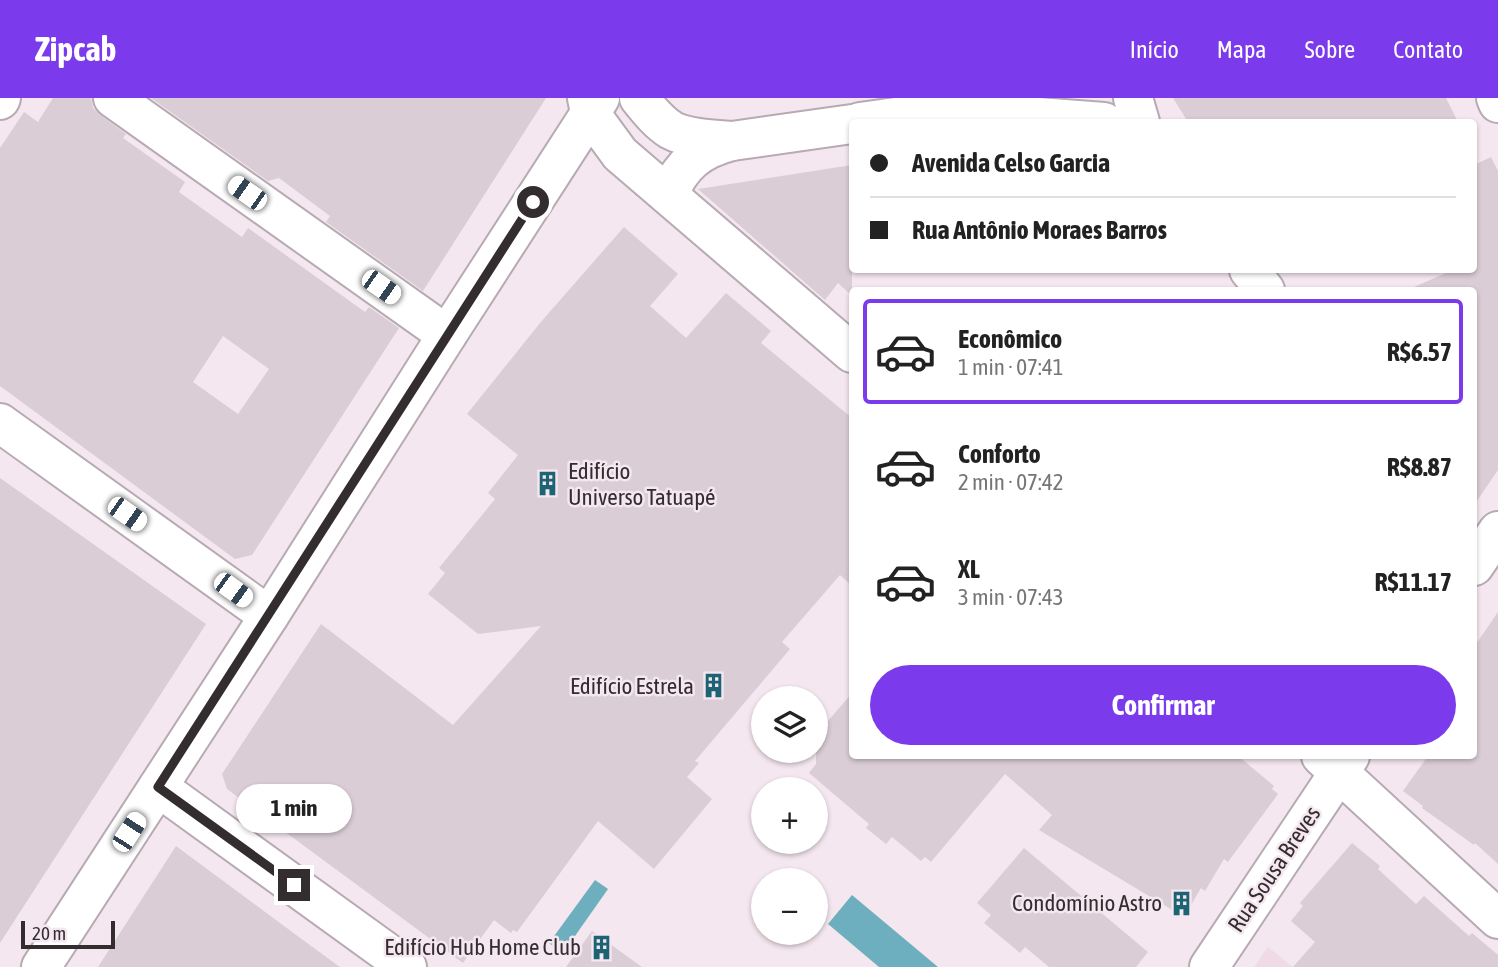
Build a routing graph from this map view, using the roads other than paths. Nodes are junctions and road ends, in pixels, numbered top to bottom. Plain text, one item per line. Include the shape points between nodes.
1 (113, 98) edge
2 (639, 98) edge
3 (1133, 98) edge
4 (1496, 98) edge
5 (592, 103) edge
6 (1498, 103) edge
7 (952, 104) edge
8 (875, 119) edge
9 (1079, 119) edge
10 (1139, 119) edge
11 (849, 124) edge
12 (732, 141) junction
13 (668, 195) junction
14 (1251, 273) edge
15 (1263, 287) edge
16 (447, 335) junction
17 (849, 350) edge
18 (0, 423) edge
19 (1498, 531) edge
20 (1477, 562) edge
21 (269, 616) junction
22 (1337, 761) edge
23 (158, 787) junction
24 (1498, 919) edge
25 (41, 967) edge
26 (407, 967) edge
27 (1209, 967) edge

1 - 16 street
2 - 12 street via 672,131
3 - 10 street
4 - 6 street
5 - 13 street via 620,154
5 - 16 street
7 - 8 street
7 - 9 street
11 - 12 street
12 - 13 street via 699,154 680,172
13 - 17 street
14 - 15 street
16 - 21 street
18 - 21 street
19 - 20 street
21 - 23 street
22 - 24 street
22 - 27 street, Rua Sousa Breves
23 - 25 street
23 - 26 street

